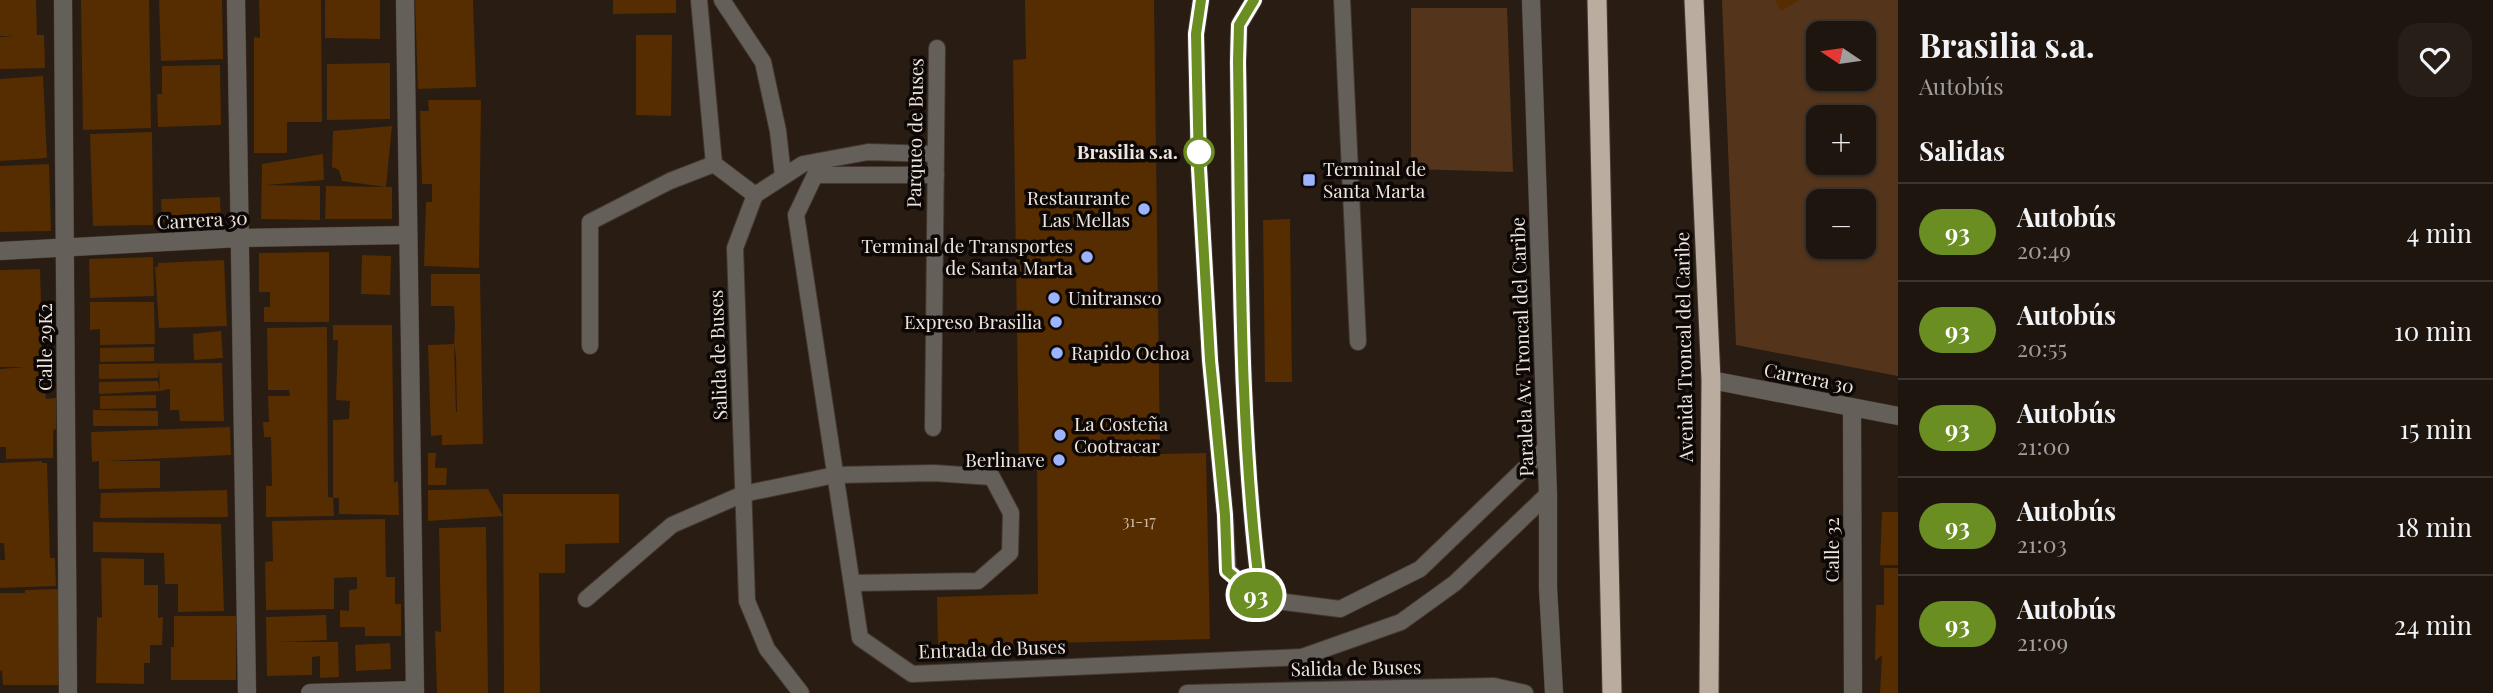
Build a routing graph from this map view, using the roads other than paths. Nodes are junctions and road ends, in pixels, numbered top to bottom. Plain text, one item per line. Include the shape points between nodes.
1 (64, 0) edge
2 (236, 0) edge
3 (405, 0) edge
4 (699, 0) edge
5 (722, 0) edge
6 (1201, 0) edge
7 (1254, 0) edge
8 (1342, 0) edge
9 (1531, 0) edge
10 (1597, 0) edge
11 (1694, 0) edge
12 (937, 48) dead end
13 (936, 154) junction
14 (715, 164) junction
15 (936, 175) junction
16 (783, 176) junction
17 (755, 195) junction
18 (407, 235) junction
19 (240, 239) junction
20 (66, 247) junction
21 (0, 251) edge
22 (1358, 342) dead end
23 (590, 346) dead end
24 (1711, 380) junction
25 (1852, 408) junction
26 (1898, 416) edge
27 (933, 428) dead end
28 (1546, 447) junction
29 (835, 475) junction
30 (744, 494) junction
31 (1548, 494) junction
32 (852, 583) junction
33 (586, 599) dead end
34 (1261, 599) junction
35 (415, 691) edge
36 (68, 693) edge
37 (247, 693) edge
38 (310, 693) edge
39 (801, 693) edge
40 (1187, 693) edge
41 (1525, 693) edge
42 (1554, 693) edge
43 (1612, 693) edge
44 (1709, 693) edge
45 (1853, 693) edge

1 - 20 street, Calle 29K2
2 - 19 street
3 - 18 street
4 - 14 lane
5 - 16 lane via 763,62
6 - 34 lane via 1196,34 1199,168 1227,571
7 - 34 lane via 1239,25 1238,62 1243,346
8 - 22 lane
9 - 28 street, Paralela Av. Troncal del Caribe
10 - 43 highway
11 - 24 highway, Avenida Troncal del Caribe
12 - 13 lane, Parqueo de Buses
13 - 15 lane, Parqueo de Buses
13 - 16 lane via 868,152 803,164
14 - 17 lane
14 - 23 lane via 670,181 590,222
15 - 27 lane, Parqueo de Buses
15 - 29 lane, Entrada de Buses via 816,175 796,215
16 - 17 lane
17 - 30 lane, Salida de Buses via 735,248
18 - 19 street, Carrera 30
18 - 35 street
19 - 20 street, Carrera 30
19 - 37 street
20 - 21 street, Carrera 30
20 - 36 street, Calle 29K2
24 - 25 street, Carrera 30
24 - 44 highway, Avenida Troncal del Caribe
25 - 26 street, Carrera 30
25 - 45 street, Calle 32
28 - 31 street, Paralela Av. Troncal del Caribe
28 - 34 lane via 1420,569 1340,609
29 - 30 lane
29 - 32 lane, Entrada de Buses
29 - 32 lane via 992,477 1012,513 1010,553 978,581
30 - 33 lane via 672,525
30 - 39 lane, Salida de Buses via 747,601 767,649
31 - 32 lane, Entrada de Buses via 1455,583 1401,622 1302,657 912,674 860,638
31 - 42 street, Paralela Av. Troncal del Caribe
35 - 38 street
40 - 41 lane, Salida de Buses via 1494,687

